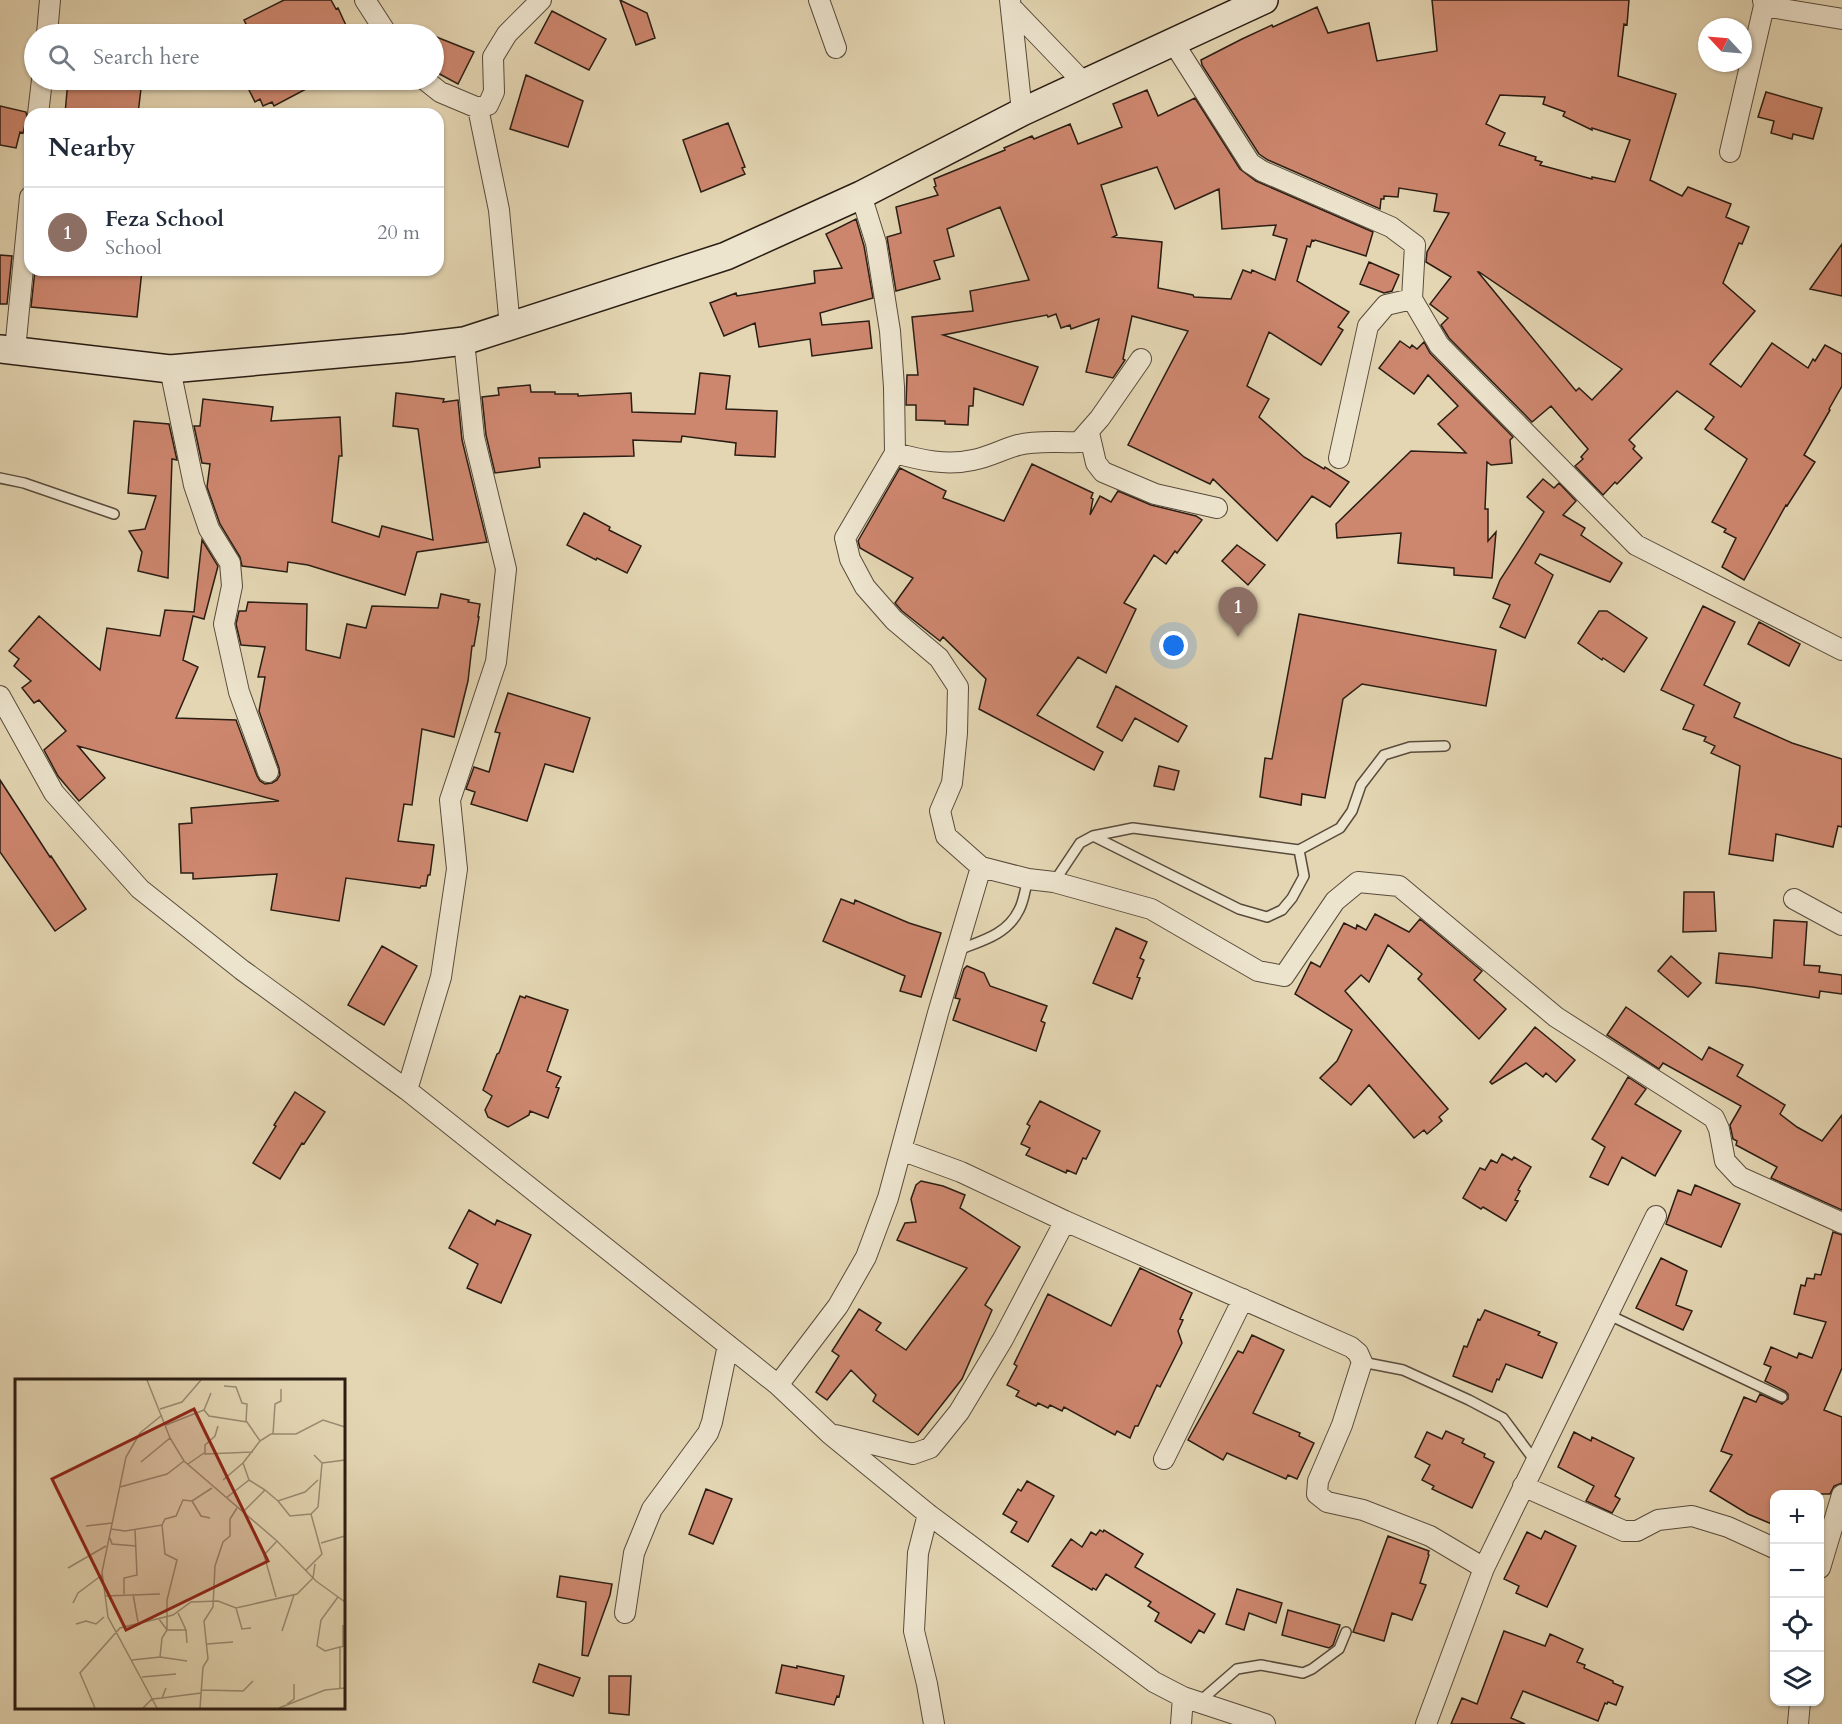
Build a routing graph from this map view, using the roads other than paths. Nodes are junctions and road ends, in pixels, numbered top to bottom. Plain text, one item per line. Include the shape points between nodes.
1 (50, 0) edge
2 (365, 0) edge
3 (541, 0) edge
4 (819, 0) edge
5 (1010, 3) edge
6 (1249, 3) edge
7 (1763, 3) edge
8 (1842, 19) edge
9 (48, 24) edge
10 (381, 24) edge
11 (1173, 42) junction
12 (836, 48) dead end
13 (1084, 83) junction
14 (41, 90) edge
15 (437, 90) edge
16 (39, 108) edge
17 (478, 108) junction
18 (1022, 112) junction
19 (1730, 152) dead end
20 (861, 195) junction
21 (24, 237) edge
22 (1412, 299) junction
23 (510, 327) junction
24 (464, 341) junction
25 (7, 349) edge
26 (1141, 360) dead end
27 (170, 369) junction
28 (1089, 433) junction
29 (895, 453) junction
30 (1339, 458) dead end
31 (0, 478) edge
32 (1217, 508) dead end
33 (114, 514) dead end
34 (1842, 650) edge
35 (0, 696) edge
36 (1445, 747) dead end
37 (268, 772) dead end
38 (1093, 836) junction
39 (1299, 850) junction
40 (981, 867) junction
41 (1028, 879) junction
42 (1054, 882) junction
43 (1794, 898) dead end
44 (1842, 925) edge
45 (956, 951) junction
46 (406, 1090) junction
47 (901, 1150) junction
48 (1656, 1216) dead end
49 (1065, 1221) junction
50 (1842, 1223) edge
51 (1243, 1299) junction
52 (1607, 1314) junction
53 (728, 1345) junction
54 (1362, 1362) junction
55 (778, 1385) junction
56 (1782, 1397) dead end
57 (830, 1434) junction
58 (1164, 1459) dead end
59 (1535, 1461) junction
60 (1523, 1486) junction
61 (1842, 1495) edge
62 (928, 1514) junction
63 (1770, 1546) edge
64 (1824, 1555) edge
65 (1484, 1568) junction
66 (625, 1613) dead end
67 (1346, 1632) dead end
68 (1191, 1700) junction
69 (1800, 1706) edge
70 (934, 1724) edge
71 (1181, 1724) edge
72 (1265, 1724) edge
73 (1426, 1724) edge
74 (1798, 1724) edge

1 - 9 street
2 - 10 street
3 - 17 street via 507,34 493,57 494,93 488,105
4 - 12 street
5 - 13 street
5 - 18 street
6 - 11 main road
7 - 8 street
7 - 19 street
11 - 13 main road
11 - 22 street via 1250,163 1391,227 1415,245
13 - 18 main road
14 - 16 street
15 - 17 street
17 - 23 street via 499,210
18 - 20 main road
20 - 23 main road via 726,256
20 - 29 street via 876,243 890,331
21 - 25 street
22 - 30 street via 1386,305 1368,327
22 - 34 street via 1439,345 1636,545
23 - 24 main road
24 - 27 main road
24 - 46 street via 474,437 506,569 496,662 450,800 457,869 441,977
25 - 27 main road
26 - 28 street
27 - 37 street via 194,484 209,529 230,563 232,586 224,624 239,692
28 - 29 street via 1079,442 1019,445 948,464
28 - 32 street via 1096,464 1103,472 1155,494
29 - 40 street via 844,538 865,587 894,620 939,658 958,687 952,783 940,811 946,836
31 - 33 lane
35 - 46 street via 54,793 140,890
36 - 39 lane via 1410,747 1384,755 1361,785 1352,811 1340,828
38 - 39 lane via 1132,828
38 - 39 lane via 1239,909 1267,917 1282,910 1304,876
38 - 42 lane via 1080,843
40 - 41 street
40 - 45 street
41 - 42 street
41 - 45 lane via 1019,910 1009,925 1000,933
42 - 50 street via 1151,909 1258,971 1284,976 1335,902 1358,882 1399,886 1556,1017 1714,1118 1725,1161 1740,1177
43 - 44 street
45 - 47 street
46 - 53 street
47 - 49 street via 961,1172
47 - 55 street via 866,1257 838,1306
48 - 52 street
49 - 51 street
49 - 57 street via 1003,1339 959,1412 930,1448 913,1454
51 - 54 street via 1351,1347
51 - 58 street
52 - 56 lane
52 - 59 street
53 - 55 street
53 - 66 street via 708,1433 652,1509 634,1553
54 - 59 lane via 1403,1370 1503,1418
54 - 65 street via 1342,1425 1318,1480 1317,1494 1327,1502 1363,1510 1430,1536
55 - 57 street
57 - 62 street
59 - 60 street
60 - 63 street via 1624,1531 1637,1531 1658,1520 1692,1516
60 - 65 street
61 - 64 street
62 - 68 street via 1154,1682
62 - 70 street via 918,1554 914,1631
65 - 73 street
67 - 68 lane via 1339,1649 1303,1673 1261,1665 1237,1669
68 - 71 street
68 - 72 street
69 - 74 street

